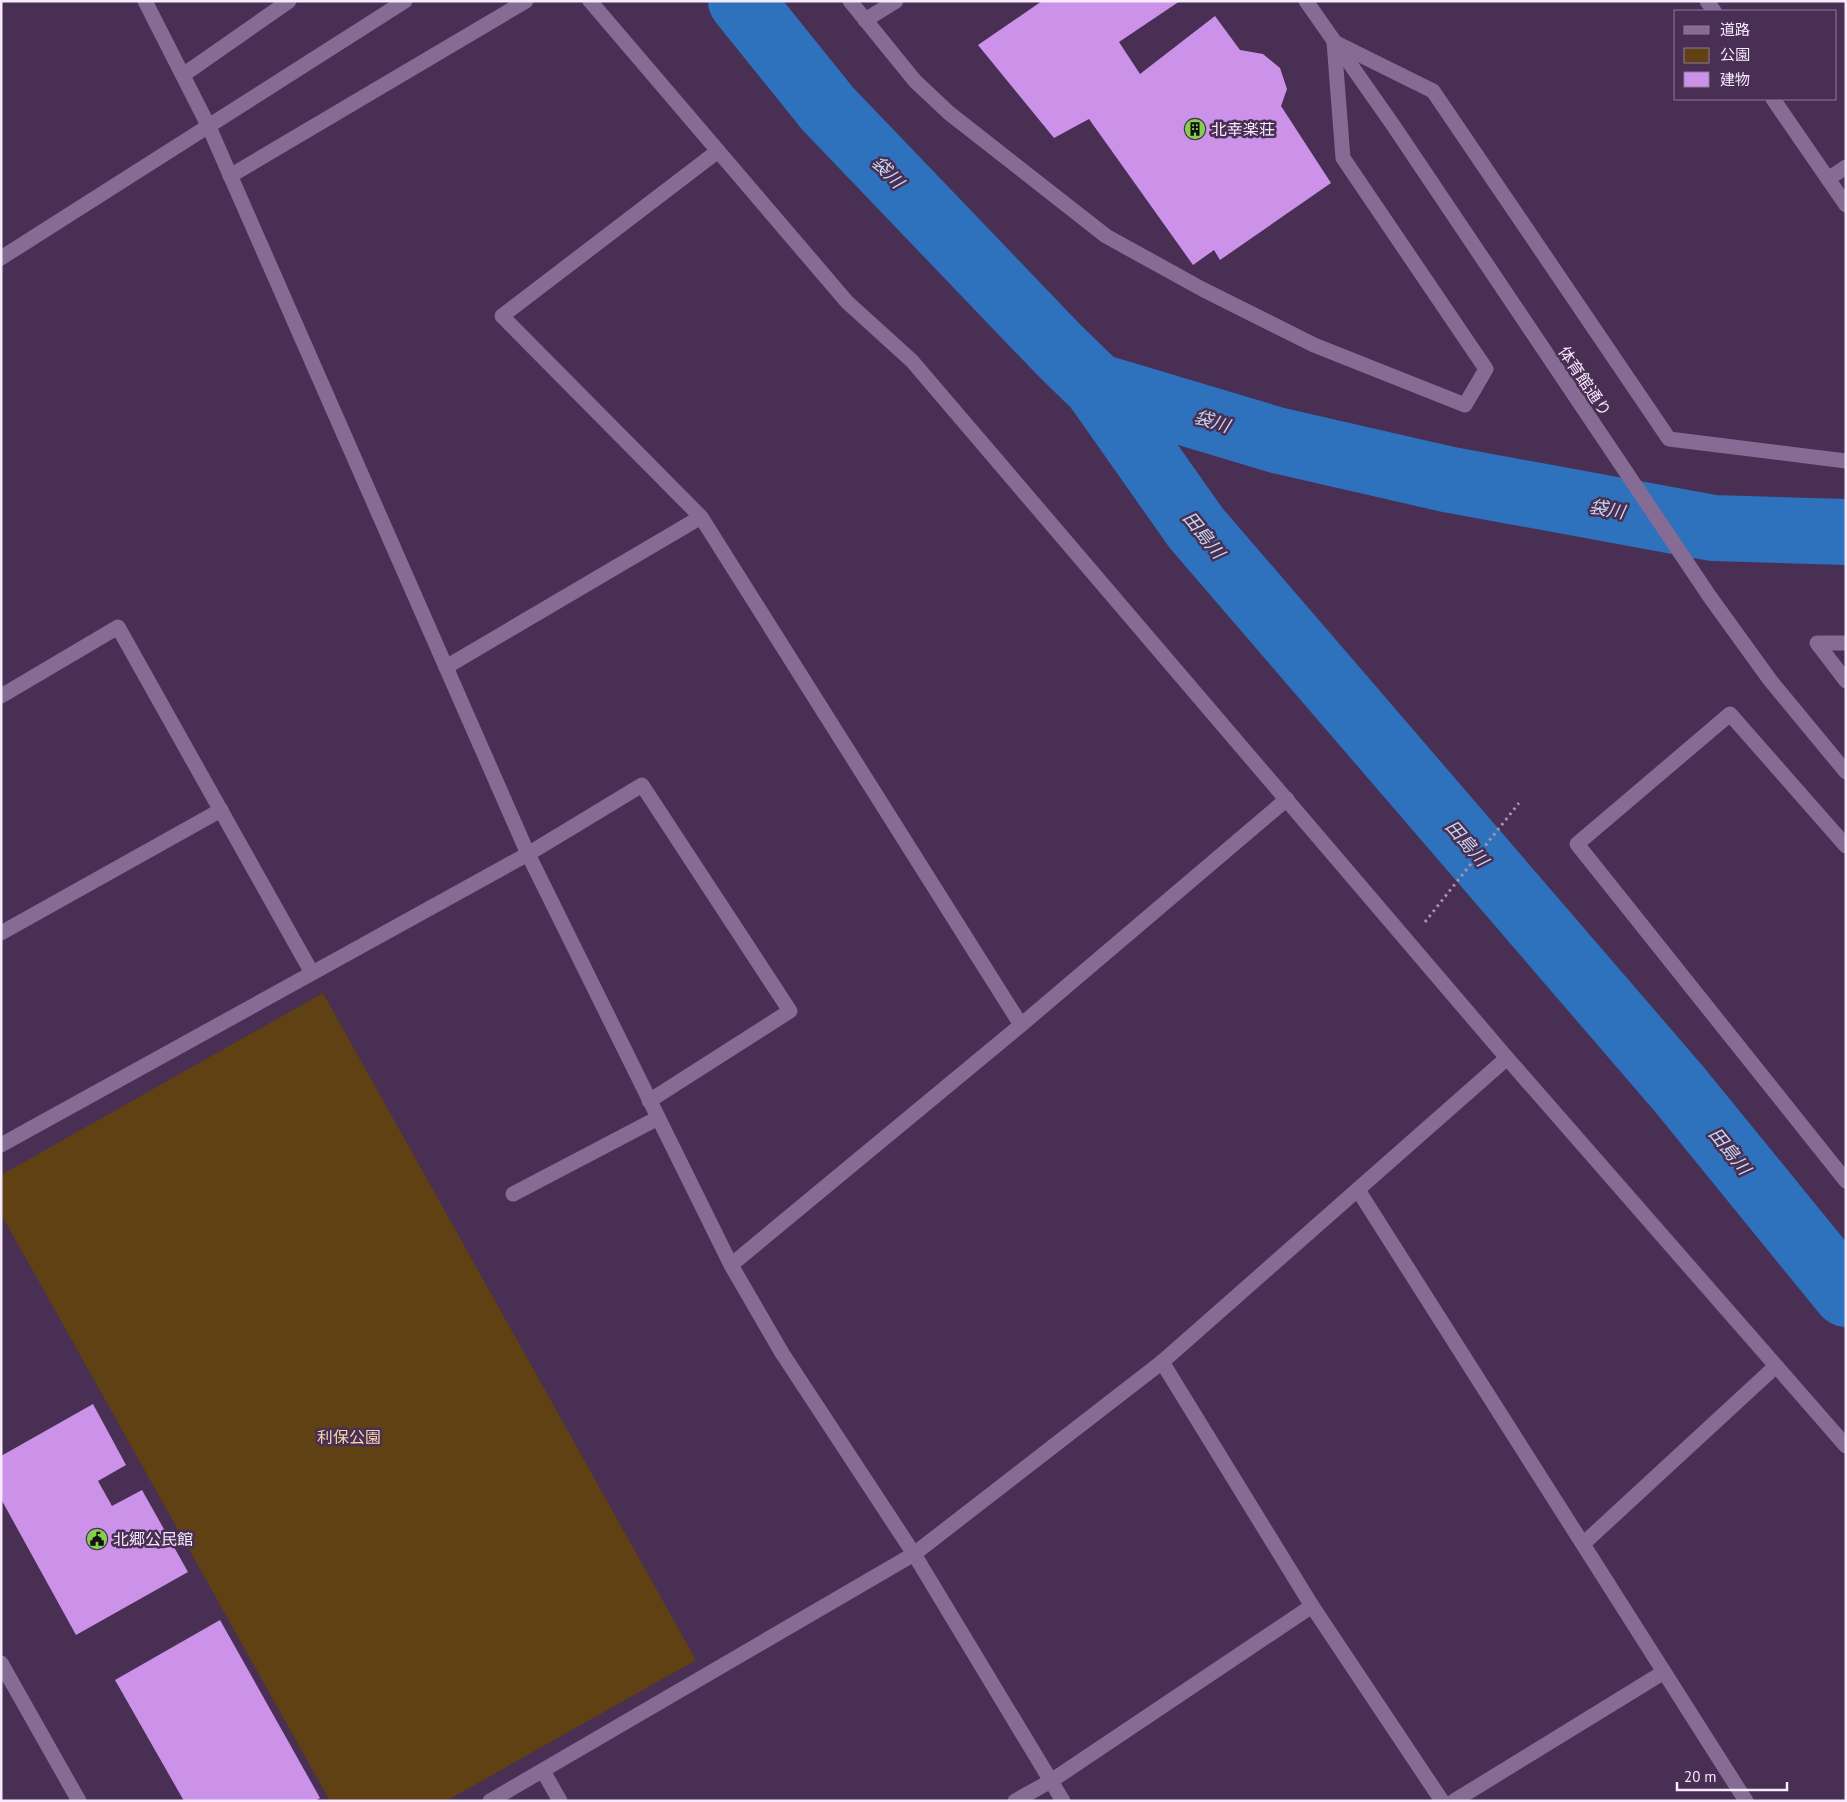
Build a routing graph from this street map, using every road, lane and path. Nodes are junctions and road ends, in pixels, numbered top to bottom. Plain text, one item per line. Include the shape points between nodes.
1 (145, 1) edge
2 (289, 1) edge
3 (405, 1) edge
4 (526, 1) edge
5 (590, 1) edge
6 (850, 1) edge
7 (896, 1) edge
8 (1306, 1) edge
9 (865, 20) junction
10 (1334, 42) junction
11 (183, 75) junction
12 (1774, 100) edge
13 (209, 127) junction
14 (718, 151) junction
15 (1846, 167) edge
16 (230, 176) junction
17 (1828, 180) junction
18 (1846, 205) edge
19 (1, 258) edge
20 (1846, 461) edge
21 (701, 517) junction
22 (1846, 644) edge
23 (446, 667) junction
24 (1846, 681) edge
25 (1, 696) edge
26 (1846, 772) edge
27 (1287, 799) junction
28 (1519, 803) dead end
29 (221, 810) junction
30 (1846, 846) edge
31 (528, 854) junction
32 (1, 933) edge
33 (1409, 943) junction
34 (312, 973) junction
35 (1021, 1025) junction
36 (1507, 1058) junction
37 (650, 1101) junction
38 (658, 1118) junction
39 (1, 1145) edge
40 (1846, 1181) edge
41 (1358, 1190) junction
42 (513, 1194) dead end
43 (731, 1266) junction
44 (1162, 1362) junction
45 (1776, 1366) junction
46 (1846, 1446) edge
47 (1583, 1544) junction
48 (914, 1554) junction
49 (1312, 1606) junction
50 (1, 1663) edge
51 (1664, 1672) junction
52 (7, 1686) edge
53 (543, 1771) junction
54 (1051, 1780) junction
55 (79, 1801) edge
56 (490, 1801) edge
57 (560, 1801) edge
58 (1015, 1801) edge
59 (1063, 1801) edge
60 (1442, 1801) edge
61 (1454, 1801) edge
62 (1746, 1801) edge

1 - 11 street
2 - 11 street
3 - 13 street
4 - 16 street
5 - 14 street
6 - 9 street
7 - 9 street
8 - 10 street, 体育館通り
9 - 10 street via 915,81 948,113 1106,236 1314,345 1465,405 1486,369 1343,158
10 - 20 street via 1433,91 1669,439
10 - 26 street, 体育館通り via 1710,597 1770,680
11 - 13 street
12 - 17 street
13 - 16 street
13 - 19 street
14 - 21 street via 502,316
14 - 27 street via 847,302 912,361
15 - 17 street
16 - 23 street
17 - 18 street
21 - 23 street
21 - 35 street
22 - 24 street via 1817,643
23 - 31 street
25 - 29 street via 118,628
27 - 33 street
27 - 35 street
28 - 33 path
29 - 32 street
29 - 34 street
30 - 40 street via 1730,714 1576,844
31 - 34 street
31 - 37 street
31 - 37 street via 642,785 790,1011
33 - 36 street
34 - 39 street
35 - 43 street
36 - 41 street
36 - 45 street
37 - 38 street
38 - 42 street
38 - 43 street
41 - 44 street
41 - 47 street
43 - 48 street via 782,1353
44 - 48 street
44 - 49 street
45 - 46 street
45 - 47 street
47 - 51 street
48 - 53 street
48 - 54 street
49 - 54 street
49 - 60 street
50 - 52 street
51 - 61 street
51 - 62 street
52 - 55 street
53 - 56 street
53 - 57 street
54 - 58 street
54 - 59 street

